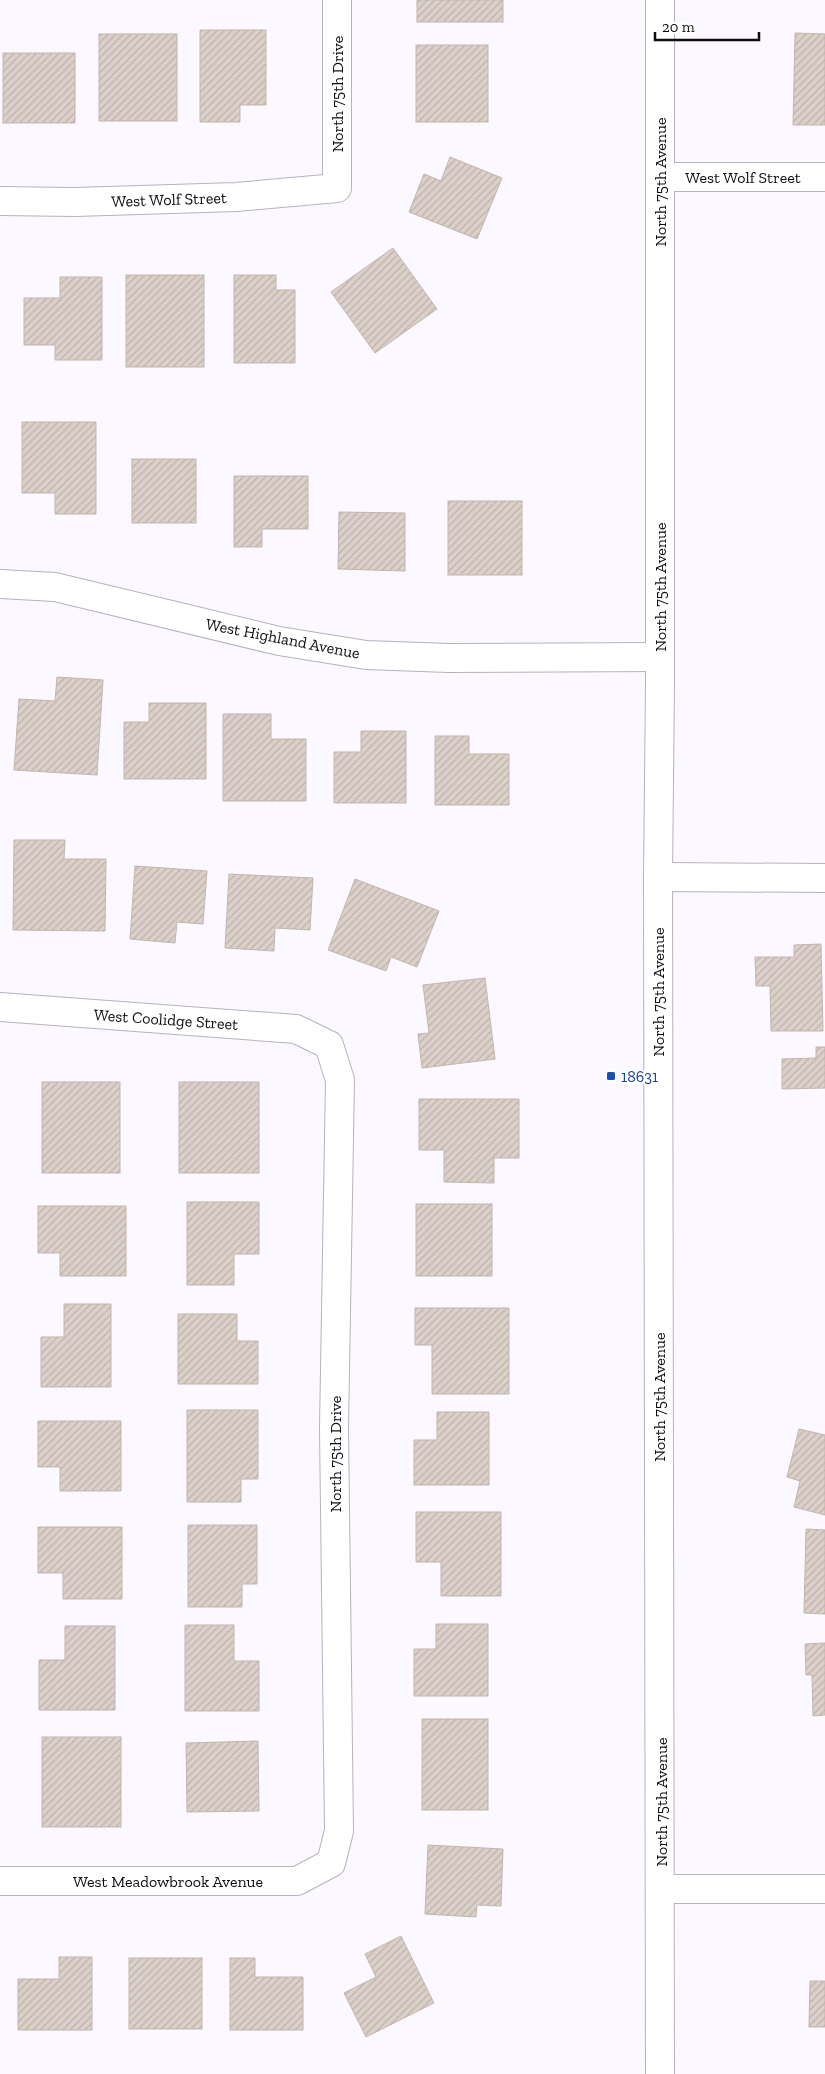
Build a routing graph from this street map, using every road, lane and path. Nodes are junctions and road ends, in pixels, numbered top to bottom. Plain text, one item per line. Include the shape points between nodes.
1 (337, 0) edge
2 (660, 0) edge
3 (660, 177) junction
4 (825, 177) edge
5 (337, 188) joint
6 (0, 201) edge
7 (0, 584) edge
8 (660, 657) junction
9 (658, 877) junction
10 (825, 878) edge
11 (0, 1007) edge
12 (329, 1045) joint
13 (331, 1863) joint
14 (0, 1881) edge
15 (661, 1889) junction
16 (825, 1889) edge
17 (660, 2074) edge

1 - 5 street, North 75th Drive
2 - 3 street, North 75th Avenue
3 - 4 street, West Wolf Street
3 - 8 street, North 75th Avenue
5 - 6 street, West Wolf Street via 236,197
7 - 8 street, West Highland Avenue via 55,587 279,641 366,655
8 - 9 street, North 75th Avenue
9 - 10 street
9 - 15 street, North 75th Avenue
11 - 12 street, West Coolidge Street via 296,1029
12 - 13 street, North 75th Drive via 340,1080 334,1428 338,1830
13 - 14 street, West Meadowbrook Avenue via 297,1881
15 - 16 street
15 - 17 street, North 75th Avenue

